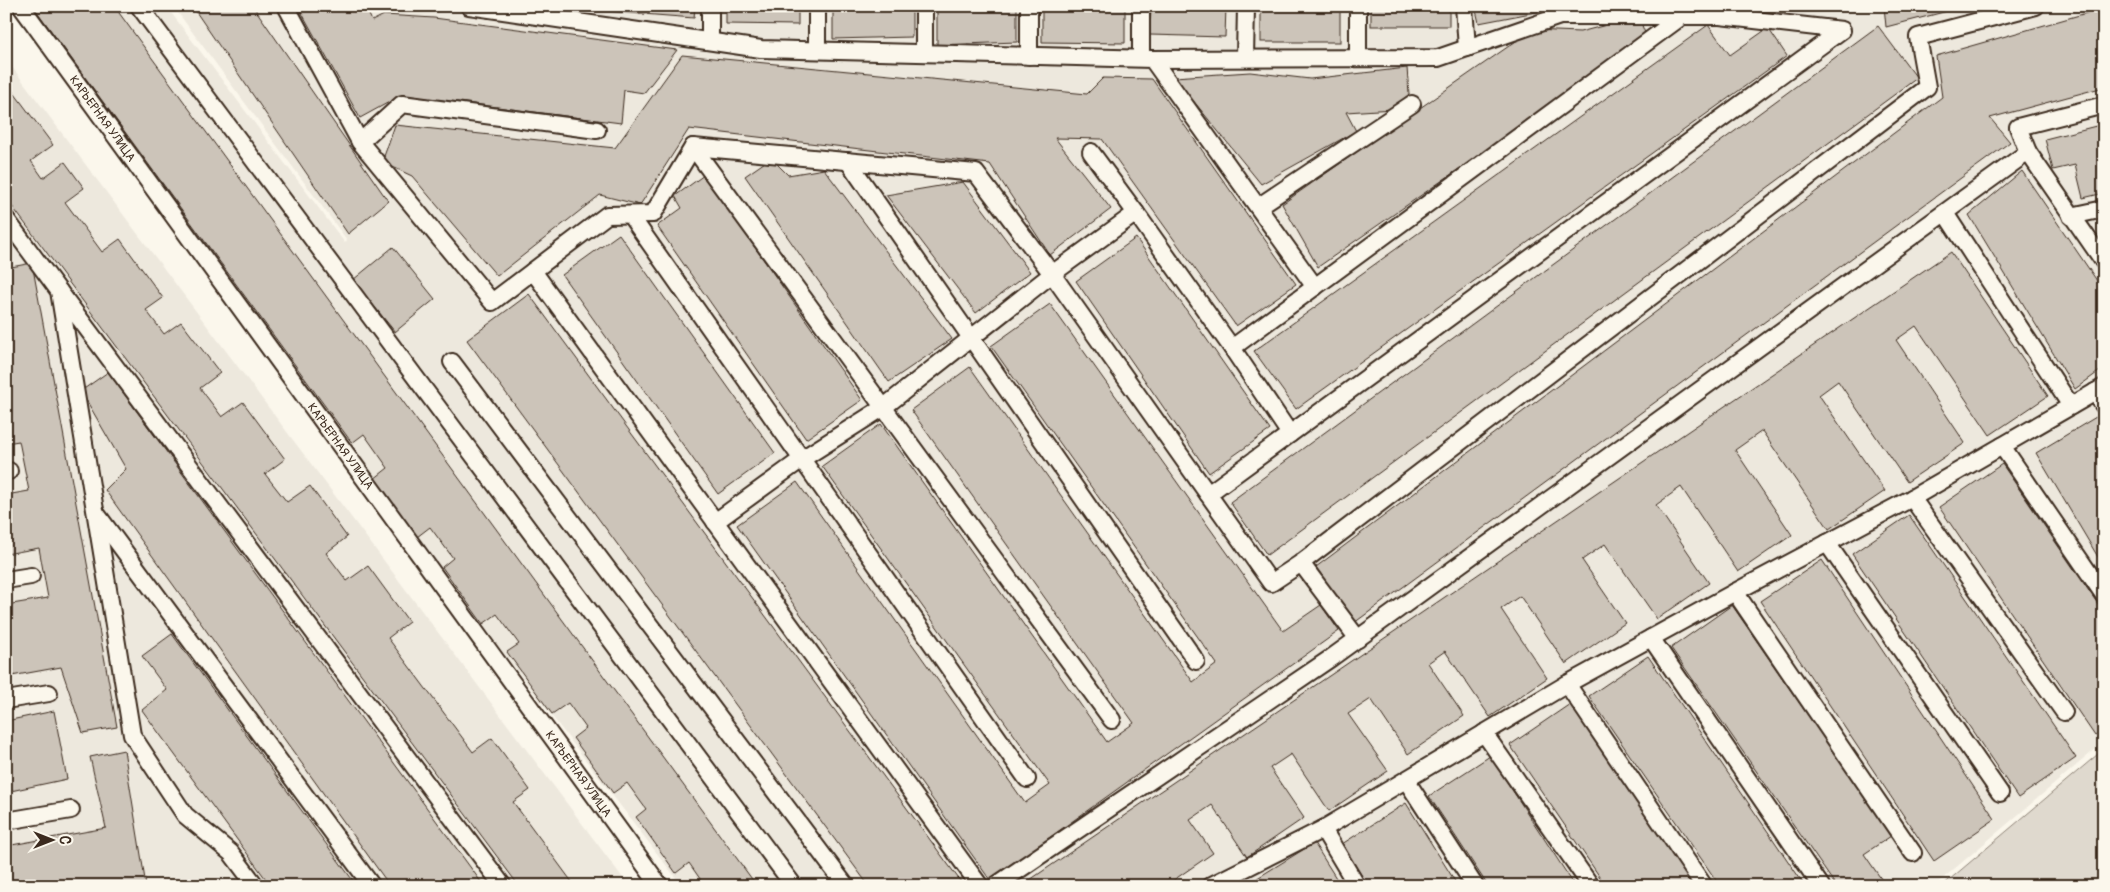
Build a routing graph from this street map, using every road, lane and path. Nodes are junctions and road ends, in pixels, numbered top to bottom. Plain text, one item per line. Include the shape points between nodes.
1 (21, 6) edge
2 (139, 6) edge
3 (286, 6) edge
4 (470, 6) edge
5 (710, 6) edge
6 (817, 6) edge
7 (924, 6) edge
8 (1030, 6) edge
9 (1141, 6) edge
10 (1246, 6) edge
11 (1358, 6) edge
12 (1464, 6) edge
13 (2036, 6) edge
14 (1577, 11) edge
15 (1680, 12) edge
16 (710, 41) junction
17 (1467, 48) junction
18 (817, 50) junction
19 (924, 53) junction
20 (1029, 56) junction
21 (1245, 58) junction
22 (1358, 58) junction
23 (1146, 59) junction
24 (1412, 104) dead end
25 (2104, 105) edge
26 (597, 130) dead end
27 (360, 142) junction
28 (693, 147) junction
29 (1091, 152) dead end
30 (2028, 152) junction
31 (848, 161) junction
32 (1258, 207) junction
33 (2104, 209) edge
34 (1136, 213) junction
35 (1944, 213) junction
36 (630, 215) junction
37 (2071, 216) junction
38 (6, 219) edge
39 (11, 237) edge
40 (2104, 262) edge
41 (533, 271) junction
42 (1052, 274) junction
43 (1315, 288) junction
44 (59, 291) junction
45 (971, 338) junction
46 (1232, 348) junction
47 (452, 362) dead end
48 (2099, 389) edge
49 (2071, 406) junction
50 (2104, 406) edge
51 (884, 407) junction
52 (1290, 434) junction
53 (2002, 446) junction
54 (802, 459) junction
55 (1208, 494) junction
56 (1912, 498) junction
57 (95, 511) junction
58 (715, 522) junction
59 (1828, 543) junction
60 (1301, 563) junction
61 (31, 576) dead end
62 (6, 580) edge
63 (1735, 592) junction
64 (2104, 595) edge
65 (1651, 638) junction
66 (1358, 639) junction
67 (1196, 661) dead end
68 (1567, 684) junction
69 (49, 693) dead end
70 (6, 700) edge
71 (2064, 712) dead end
72 (1112, 720) dead end
73 (1484, 733) junction
74 (1027, 779) dead end
75 (1406, 780) junction
76 (2000, 793) dead end
77 (71, 810) dead end
78 (6, 821) edge
79 (1323, 829) junction
80 (1913, 853) dead end
81 (1229, 882) edge
82 (256, 886) edge
83 (372, 886) edge
84 (503, 886) edge
85 (660, 886) edge
86 (794, 886) edge
87 (846, 886) edge
88 (980, 886) edge
89 (995, 886) edge
90 (1210, 886) edge
91 (1357, 886) edge
92 (1475, 886) edge
93 (1591, 886) edge
94 (1704, 886) edge
95 (1821, 886) edge

1 - 85 lane, КАРЬЕРНАЯ УЛИЦА
2 - 86 lane
3 - 27 lane
4 - 16 lane
5 - 16 lane
6 - 18 lane
7 - 19 lane
8 - 20 lane
9 - 23 lane
10 - 21 lane
11 - 22 lane
12 - 17 lane
13 - 60 lane via 1918,37 1927,87
14 - 15 lane
14 - 17 lane
15 - 43 lane
15 - 52 lane via 1842,30
16 - 18 lane via 761,49
17 - 22 lane via 1438,58
18 - 19 lane
19 - 20 lane
20 - 23 lane
21 - 22 lane
21 - 23 lane
23 - 32 lane
24 - 32 lane
25 - 30 lane via 2018,127
26 - 27 lane via 402,104
27 - 41 lane via 492,302
28 - 31 lane
28 - 36 lane via 653,214
28 - 51 lane
29 - 34 lane
30 - 35 lane
30 - 37 lane
31 - 42 lane via 976,173
31 - 45 lane
32 - 43 lane
33 - 37 lane
34 - 42 lane
34 - 46 lane
35 - 49 lane
35 - 66 lane
36 - 41 lane via 607,215
36 - 54 lane
37 - 40 lane
38 - 39 lane
39 - 44 lane
41 - 58 lane
42 - 45 lane
42 - 55 lane
43 - 46 lane
44 - 57 lane
44 - 84 lane
45 - 51 lane
45 - 67 lane
46 - 52 lane
47 - 87 lane
48 - 49 lane
48 - 50 lane
49 - 53 lane
51 - 54 lane
51 - 72 lane
52 - 55 lane
53 - 56 lane
53 - 64 lane
54 - 58 lane
54 - 74 lane
55 - 60 lane via 1271,582
56 - 59 lane
56 - 71 lane
57 - 82 lane via 132,735 185,815 232,852
57 - 83 lane
58 - 88 lane
59 - 63 lane
59 - 76 lane
60 - 66 lane
61 - 62 lane
63 - 65 lane
63 - 80 lane
65 - 68 lane
65 - 95 lane
66 - 89 lane
68 - 73 lane
68 - 94 lane
69 - 70 lane
73 - 75 lane
73 - 93 lane
75 - 79 lane
75 - 92 lane
77 - 78 lane
79 - 81 lane
79 - 91 lane
81 - 90 lane

